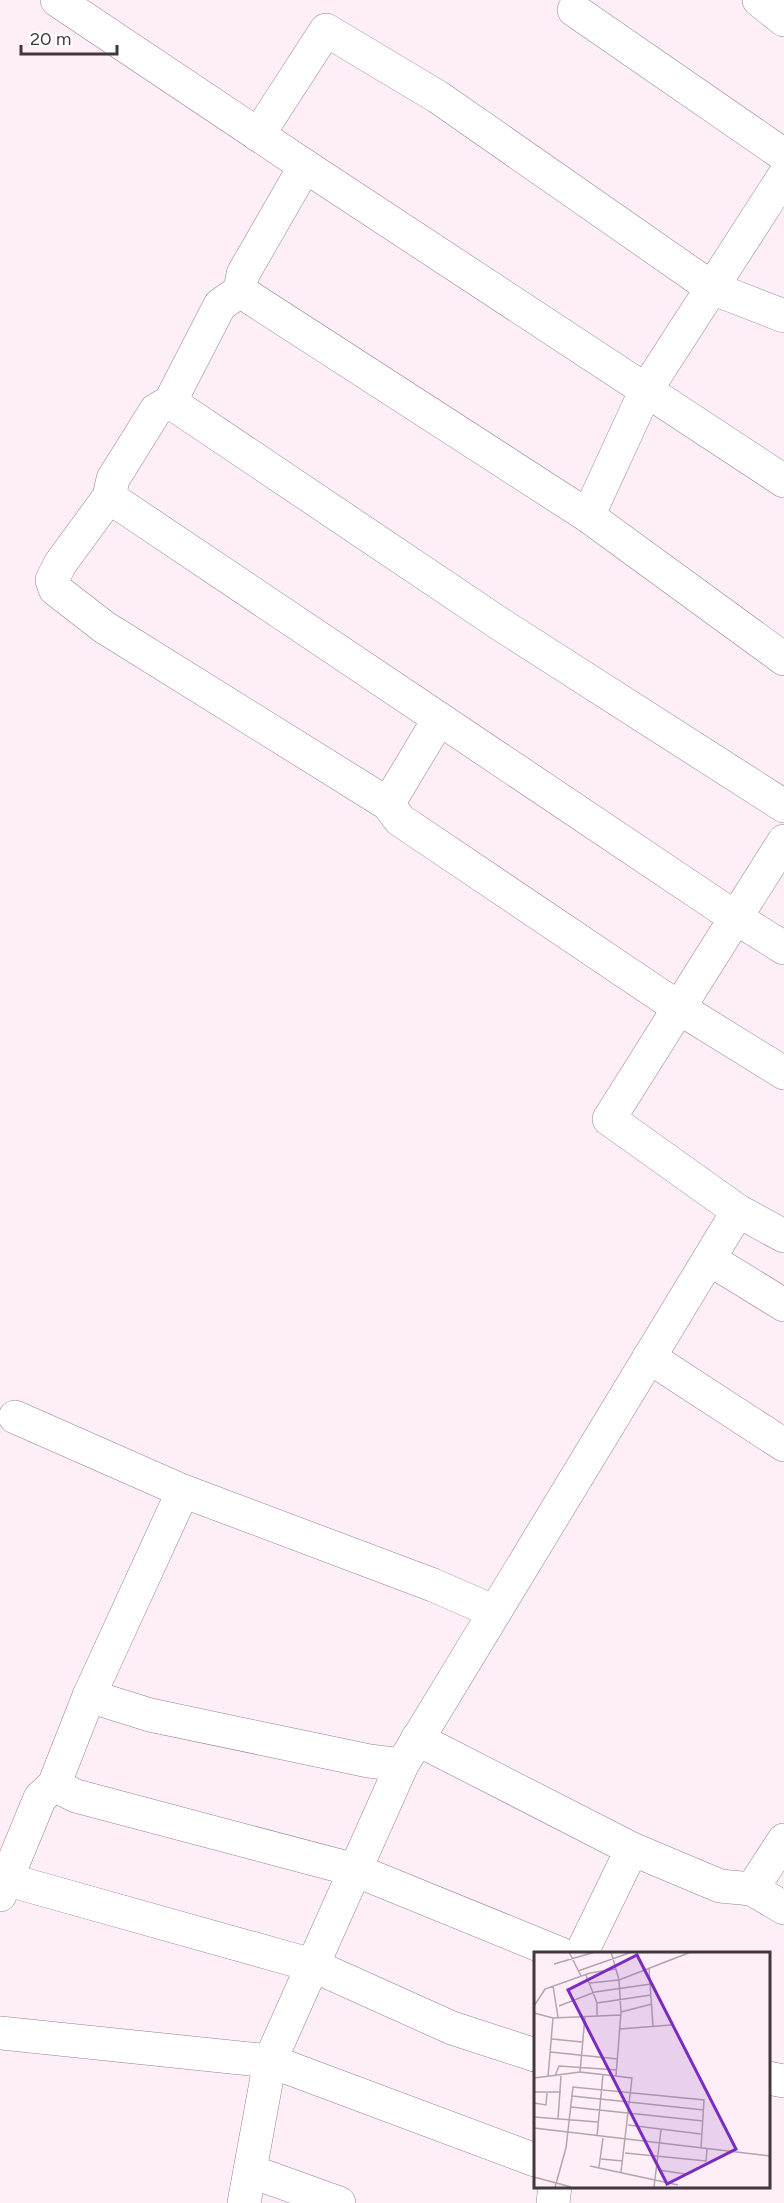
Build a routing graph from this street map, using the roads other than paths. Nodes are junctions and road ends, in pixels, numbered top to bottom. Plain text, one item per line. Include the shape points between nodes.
1 (57, 0) edge
2 (759, 0) edge
3 (574, 10) dead end
4 (784, 20) edge
5 (258, 135) junction
6 (784, 155) edge
7 (305, 166) junction
8 (784, 176) edge
9 (712, 288) junction
10 (240, 291) junction
11 (784, 316) edge
12 (646, 390) junction
13 (170, 402) junction
14 (784, 480) edge
15 (109, 497) junction
16 (588, 516) junction
17 (784, 659) edge
18 (439, 719) junction
19 (388, 804) junction
20 (784, 806) edge
21 (784, 841) edge
22 (736, 918) junction
23 (784, 948) edge
24 (679, 1008) junction
25 (784, 1073) edge
26 (738, 1211) junction
27 (784, 1236) edge
28 (709, 1259) junction
29 (784, 1305) edge
30 (649, 1357) junction
31 (15, 1418) dead end
32 (784, 1445) edge
33 (183, 1491) junction
34 (495, 1612) junction
35 (89, 1696) junction
36 (410, 1752) junction
37 (54, 1785) junction
38 (784, 1840) edge
39 (632, 1849) junction
40 (355, 1870) junction
41 (3, 1887) edge
42 (752, 1889) junction
43 (784, 1908) edge
44 (556, 1952) edge
45 (582, 1952) edge
46 (312, 1965) junction
47 (0, 2033) edge
48 (534, 2055) edge
49 (270, 2061) junction
50 (769, 2078) edge
51 (784, 2081) edge
52 (534, 2160) edge
53 (250, 2171) junction
54 (555, 2188) edge
55 (244, 2203) edge
56 (339, 2203) edge
57 (553, 2203) edge

1 - 5 street
2 - 4 street
3 - 6 street
5 - 7 street
5 - 9 street via 327,30 438,97
7 - 10 street via 243,274
7 - 12 street
8 - 9 street
9 - 11 street
9 - 12 street
10 - 13 street via 220,305
10 - 16 street
12 - 14 street
12 - 16 street
13 - 15 street via 156,410 113,479
13 - 20 street via 500,624
15 - 18 street
15 - 19 street via 60,564 52,580 55,589 104,627
16 - 17 street
18 - 19 street
18 - 22 street
19 - 24 street via 400,820
21 - 22 street
22 - 23 street
22 - 24 street
24 - 25 street
24 - 26 street via 609,1119
26 - 27 street
26 - 28 street
28 - 29 street
28 - 30 street
30 - 32 street
30 - 34 street
31 - 33 street
33 - 34 street
33 - 35 street
34 - 36 street
35 - 36 street via 150,1715 369,1761
35 - 37 street
36 - 39 street
36 - 40 street
37 - 40 street via 76,1796
37 - 41 street via 40,1798
38 - 42 street
39 - 42 street via 720,1886
39 - 45 street
40 - 44 street
40 - 46 street
41 - 46 street
42 - 43 street
46 - 48 street via 452,2028
46 - 49 street
47 - 49 street
49 - 52 street
49 - 53 street
50 - 51 street
53 - 55 street
53 - 56 street
54 - 57 street

